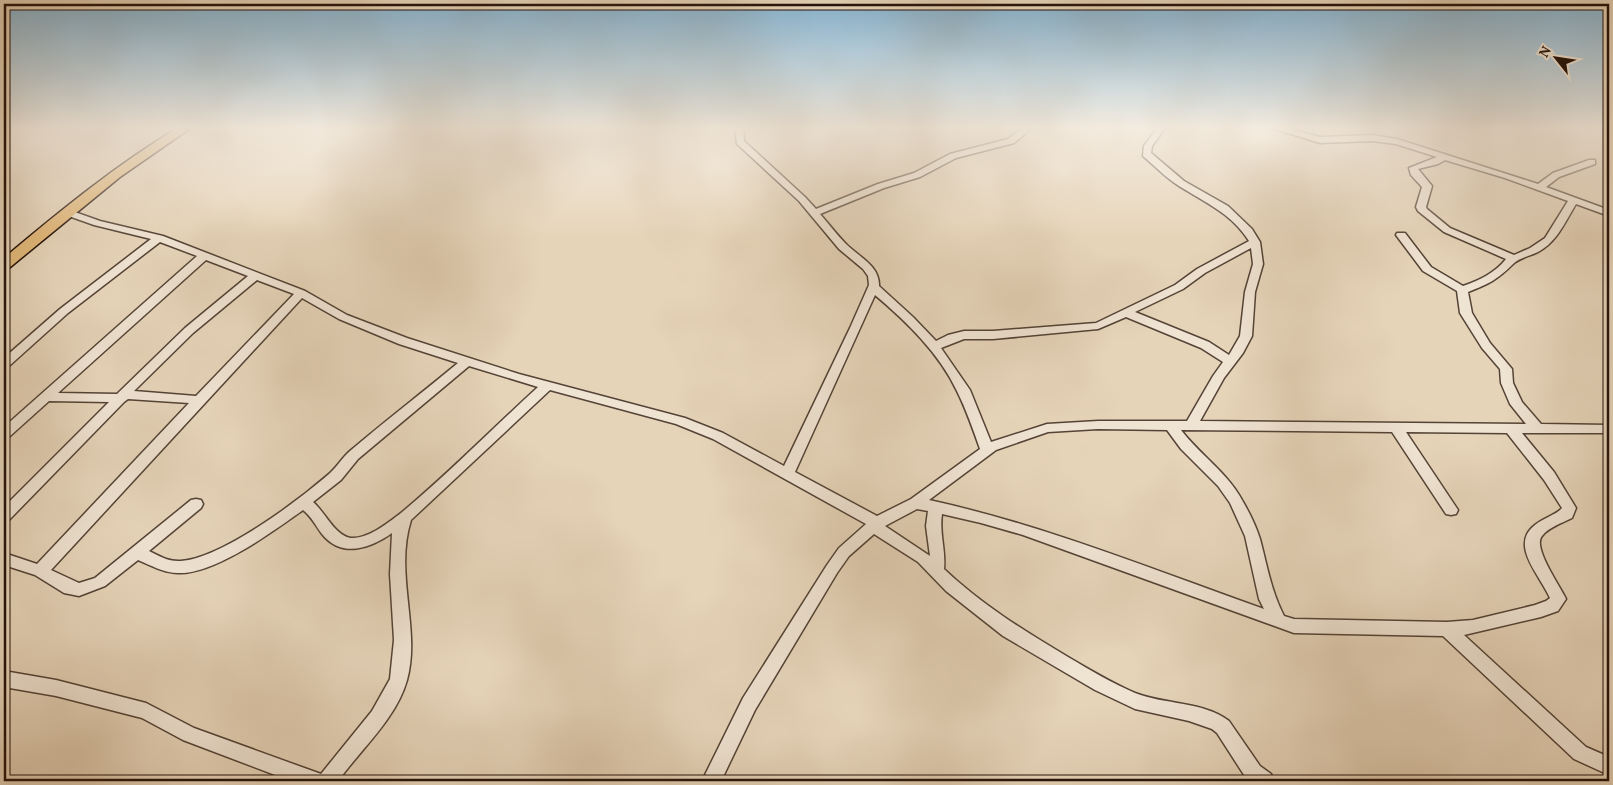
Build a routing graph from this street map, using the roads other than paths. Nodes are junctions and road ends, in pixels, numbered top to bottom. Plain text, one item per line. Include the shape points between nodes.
1 (133, 164) edge
2 (765, 164) edge
3 (939, 164) edge
4 (1158, 164) edge
5 (1429, 164) edge
6 (1468, 164) edge
7 (1587, 164) edge
8 (1539, 187) junction
9 (1574, 200) junction
10 (66, 212) junction
11 (814, 213) junction
12 (1609, 213) edge
13 (1401, 235) dead end
14 (159, 238) junction
15 (1255, 242) junction
16 (204, 256) junction
17 (1515, 258) junction
18 (4, 265) edge
19 (255, 276) junction
20 (873, 287) junction
21 (1462, 290) junction
22 (300, 293) junction
23 (1127, 312) junction
24 (934, 347) junction
25 (1230, 361) junction
26 (468, 362) junction
27 (4, 364) edge
28 (548, 384) junction
29 (45, 396) junction
30 (124, 396) junction
31 (199, 400) junction
32 (1191, 426) junction
33 (1172, 427) junction
34 (1396, 427) junction
35 (1510, 427) junction
36 (1536, 427) junction
37 (1609, 429) edge
38 (4, 434) edge
39 (987, 450) junction
40 (788, 474) junction
41 (303, 501) junction
42 (916, 503) junction
43 (196, 504) dead end
44 (936, 508) junction
45 (1452, 510) dead end
46 (4, 516) edge
47 (405, 517) junction
48 (875, 524) junction
49 (136, 552) junction
50 (4, 559) edge
51 (40, 571) junction
52 (936, 572) junction
53 (1279, 621) junction
54 (1447, 629) junction
55 (4, 679) edge
56 (1609, 766) edge
57 (315, 781) edge
58 (327, 781) edge
59 (711, 781) edge
60 (1264, 781) edge

1 - 10 main road
2 - 11 street
3 - 11 street via 917,175
4 - 15 street via 1181,183 1225,208
5 - 17 street via 1413,168 1427,186 1422,211 1447,230
6 - 8 street
7 - 8 street via 1556,175
8 - 9 street
9 - 12 street
9 - 17 street via 1549,240
10 - 14 street via 98,224
10 - 18 main road
11 - 20 street via 843,247 867,267 873,276
13 - 21 street via 1427,269
14 - 16 street
14 - 27 street via 64,311
15 - 23 street via 1201,271 1179,287
15 - 25 street via 1258,264 1250,292 1246,336
16 - 19 street
16 - 29 street
17 - 21 street via 1485,282
19 - 22 street
19 - 30 street via 183,338
20 - 24 street
20 - 40 street
21 - 36 street via 1466,313 1506,370 1507,383 1516,404
22 - 26 street via 367,327
22 - 31 street
23 - 24 street via 1098,326 964,335
23 - 25 street via 1205,345
24 - 39 street via 959,381
25 - 32 street
26 - 28 street
26 - 41 street
28 - 40 street via 574,394 680,421 718,436
28 - 47 street
29 - 30 street
29 - 38 street
30 - 31 street
30 - 46 street
31 - 51 street via 80,532
32 - 33 street
32 - 34 street
33 - 39 street via 1098,425 1048,428
33 - 53 street via 1186,446 1223,482 1236,501 1252,536 1267,599
34 - 35 street
34 - 45 street
35 - 36 street
35 - 54 street via 1570,508 1567,514 1540,527 1531,547 1532,555 1550,580 1558,599 1552,606 1535,612 1473,628
36 - 37 street
39 - 42 street
40 - 48 street
41 - 47 street via 329,532 354,546
41 - 49 street via 236,545 196,563 175,567
42 - 44 street
42 - 48 street
43 - 49 street
44 - 52 street via 932,526 938,555
44 - 53 street via 1027,531
47 - 58 street via 398,560 402,657 399,680 384,707
48 - 52 street via 923,558
48 - 59 street via 844,552 819,590 749,704
49 - 51 street via 100,582 79,590
50 - 51 street
52 - 60 street via 1009,631 1114,692 1218,723 1253,772
53 - 54 street via 1294,626
54 - 56 street via 1580,753
55 - 57 street via 56,688 146,711 189,734

